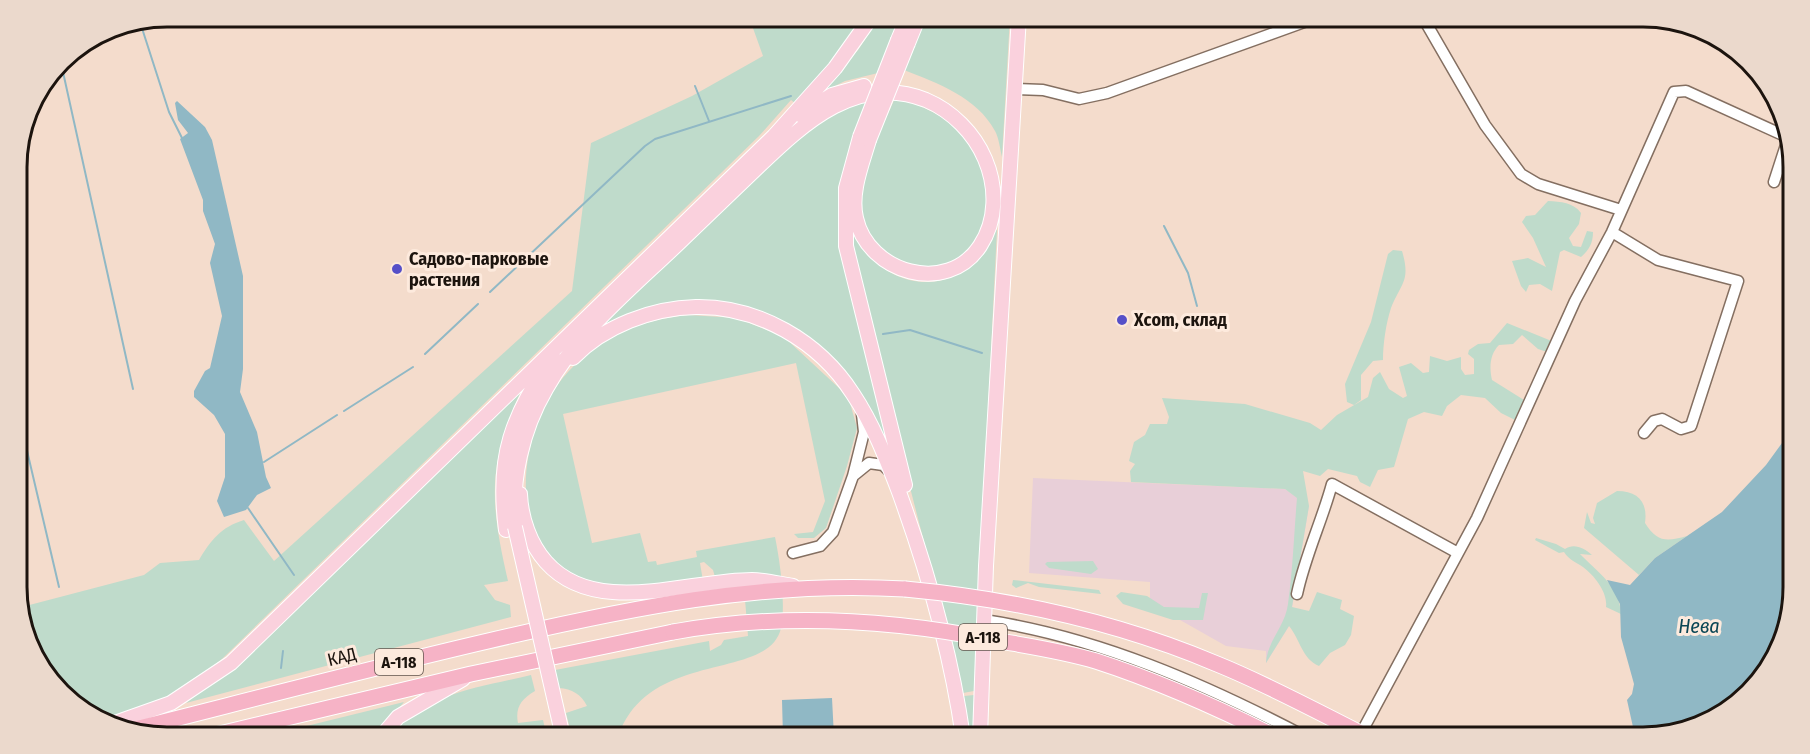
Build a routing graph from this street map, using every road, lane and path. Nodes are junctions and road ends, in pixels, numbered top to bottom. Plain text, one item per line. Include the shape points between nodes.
1 (864, 27) edge
2 (906, 27) edge
3 (912, 27) edge
4 (1019, 27) edge
5 (1290, 27) edge
6 (1428, 27) edge
7 (903, 41) junction
8 (1016, 89) junction
9 (1778, 133) edge
10 (774, 136) junction
11 (865, 138) junction
12 (1782, 156) edge
13 (1774, 182) dead end
14 (1621, 210) junction
15 (1612, 232) junction
16 (1006, 238) junction
17 (585, 317) junction
18 (544, 391) junction
19 (861, 408) junction
20 (1644, 433) dead end
21 (519, 465) junction
22 (893, 474) junction
23 (853, 476) junction
24 (911, 520) junction
25 (510, 529) junction
26 (793, 553) dead end
27 (1458, 553) junction
28 (801, 587) junction
29 (1297, 594) dead end
30 (984, 620) junction
31 (471, 674) junction
32 (124, 720) edge
33 (149, 725) edge
34 (252, 727) edge
35 (390, 727) edge
36 (553, 727) edge
37 (560, 727) edge
38 (961, 727) edge
39 (980, 727) edge
40 (1254, 727) edge
41 (1285, 727) edge
42 (1348, 727) edge
43 (1364, 727) edge

1 - 10 main road via 835,68
2 - 7 main road
3 - 7 main road
4 - 8 main road
5 - 8 street via 1107,93 1079,99 1043,90
6 - 14 street via 1485,125 1521,174
7 - 11 main road, bridge
8 - 16 main road
9 - 14 street via 1678,90
10 - 16 main road via 819,102 860,87 901,84 931,94 970,122 994,158 1003,192
10 - 17 main road
11 - 18 main road via 855,208 861,233 874,252 898,268 922,274 951,269 972,256 987,234 993,207 990,172 976,142 951,115 912,95 884,92 857,97 826,110 794,133 584,334
11 - 24 main road via 846,188 846,246
12 - 13 street
14 - 15 street
15 - 20 street via 1658,260 1738,281 1690,426 1681,429 1662,419
15 - 27 street via 1575,301
16 - 30 main road
17 - 25 main road via 527,395 512,427 502,503
17 - 32 main road via 231,663 171,703
18 - 19 main road via 577,355 624,323 662,311 710,308 748,314 784,329 838,376
18 - 21 main road via 527,427
19 - 22 main road
19 - 23 street via 864,432
21 - 25 main road
21 - 28 main road via 520,498 528,533 539,555 564,579 581,587 607,593 754,580
22 - 23 street via 884,465 869,463
22 - 24 main road
23 - 26 street via 827,540
24 - 38 main road via 950,660
25 - 36 main road
25 - 37 main road, bridge
27 - 29 street via 1332,484 1303,565
27 - 43 street
28 - 33 highway, КАД / А-118 via 618,611
28 - 42 highway, А-118, bridge via 871,587 958,594 1102,624 1219,664
30 - 39 main road
30 - 41 street via 1069,638 1127,656 1178,675
31 - 34 highway, А-118
31 - 35 main road via 398,717
31 - 40 highway, А-118, bridge via 725,623 896,624 962,633 1095,661 1166,686

